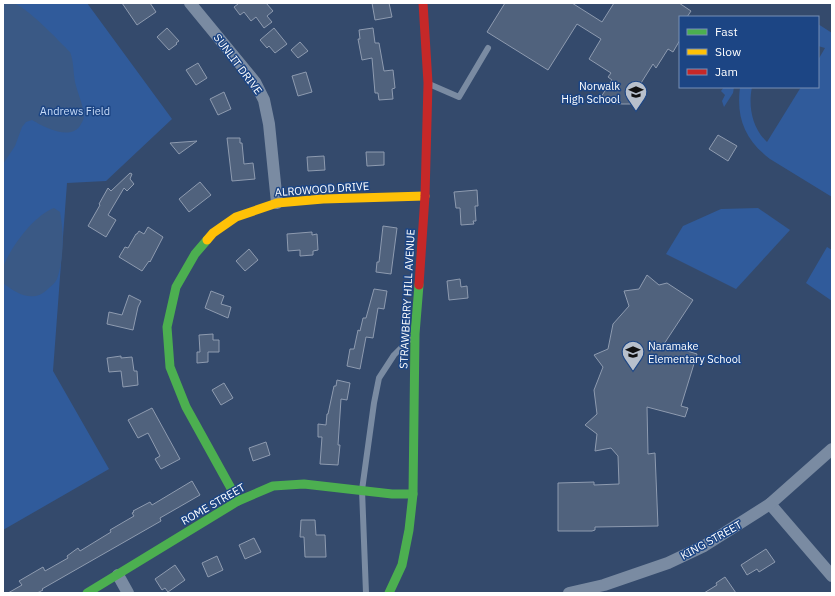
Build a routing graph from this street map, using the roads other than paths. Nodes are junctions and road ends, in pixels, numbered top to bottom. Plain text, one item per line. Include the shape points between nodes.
1 (190, 3) edge
2 (422, 3) edge
3 (488, 48) dead end
4 (428, 83) junction
5 (425, 196) junction
6 (277, 203) junction
7 (415, 334) junction
8 (832, 449) edge
9 (362, 490) junction
10 (413, 494) junction
11 (238, 501) junction
12 (770, 504) junction
13 (118, 575) junction
14 (832, 576) edge
15 (87, 593) edge
16 (128, 593) edge
17 (366, 593) edge
18 (389, 593) edge
19 (568, 593) edge

1 - 6 street, SUNLIT DRIVE via 255,82 264,100
2 - 4 street, STRAWBERRY HILL AVENUE
3 - 4 lane via 459,97
4 - 5 street, STRAWBERRY HILL AVENUE
5 - 6 street, ALROWOOD DRIVE
5 - 7 street, STRAWBERRY HILL AVENUE
6 - 11 street, ALROWOOD DRIVE via 236,217 213,233 195,254 176,287 167,327 170,367 186,407
7 - 9 lane via 394,355 379,378
7 - 10 street, STRAWBERRY HILL AVENUE
8 - 12 street, KING STREET
9 - 10 street, ROME STREET
9 - 11 street, ROME STREET via 304,484 273,486
9 - 17 lane
10 - 18 street, STRAWBERRY HILL AVENUE via 402,565
11 - 13 street, ROME STREET
12 - 14 street
12 - 19 street, KING STREET via 704,546 668,563 604,585
13 - 15 street, ROME STREET
13 - 16 street

